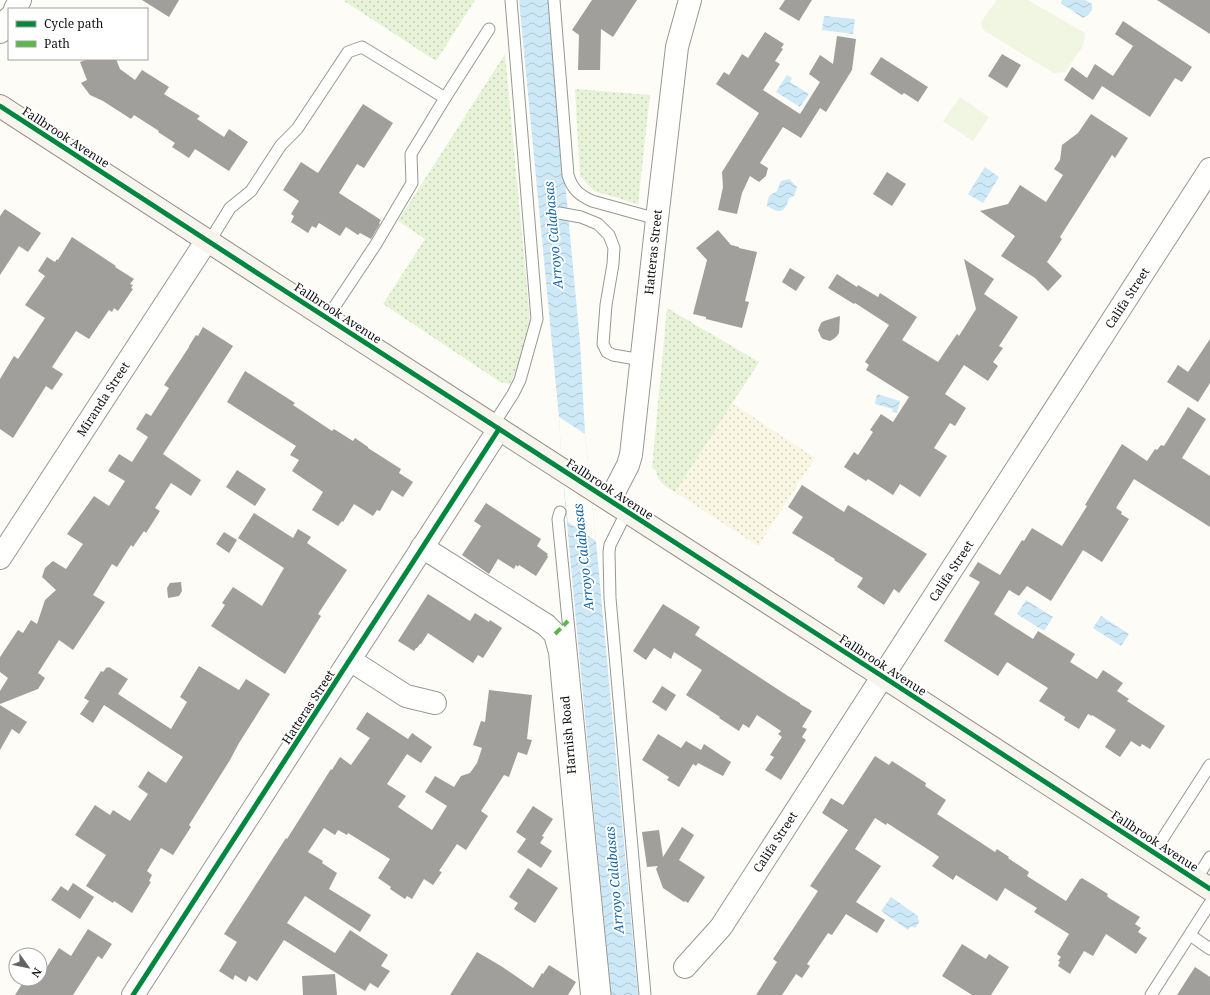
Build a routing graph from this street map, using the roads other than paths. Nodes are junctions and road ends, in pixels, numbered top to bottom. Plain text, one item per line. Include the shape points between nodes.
1 (511, 0) edge
2 (554, 0) edge
3 (690, 0) edge
4 (8, 20) edge
5 (489, 29) dead end
6 (0, 32) edge
7 (445, 98) junction
8 (0, 106) edge
9 (1210, 169) edge
10 (559, 213) dead end
11 (657, 219) junction
12 (208, 241) junction
13 (327, 318) junction
14 (642, 360) junction
15 (496, 427) junction
16 (618, 506) junction
17 (560, 512) dead end
18 (422, 548) junction
19 (0, 558) edge
20 (350, 660) junction
21 (882, 676) junction
22 (435, 703) dead end
23 (1210, 765) edge
24 (1154, 852) junction
25 (1210, 857) edge
26 (1203, 884) edge
27 (1210, 903) edge
28 (1190, 935) junction
29 (1210, 948) edge
30 (685, 966) dead end
31 (133, 995) edge
32 (592, 995) edge
33 (605, 995) edge
34 (645, 995) edge
35 (1151, 995) edge

1 - 15 lane via 537,318 520,380
2 - 11 lane via 570,183 582,196 592,201
3 - 11 street, Hatteras Street via 677,47
4 - 6 street
5 - 7 lane
7 - 12 lane via 362,47 348,52 297,129 281,145 251,191 230,208
7 - 13 lane via 411,154 412,183 376,244
8 - 12 main road, Fallbrook Avenue
9 - 21 street, Califa Street
10 - 14 lane via 587,219 598,224 609,235 614,248 603,344 607,352 614,355
11 - 14 street, Hatteras Street
12 - 13 main road, Fallbrook Avenue
12 - 19 street, Miranda Street
13 - 15 main road, Fallbrook Avenue
14 - 16 street, Hatteras Street via 631,455
15 - 16 main road, Fallbrook Avenue
15 - 18 street, Hatteras Street
16 - 21 main road, Fallbrook Avenue
16 - 34 lane via 609,552 610,590
17 - 33 lane via 558,519
18 - 20 street, Hatteras Street
18 - 32 street, Harnish Road via 546,625 555,634 560,652
20 - 22 street via 406,696
20 - 31 street, Hatteras Street
21 - 24 main road, Fallbrook Avenue
21 - 30 street, Califa Street via 720,927
23 - 24 lane
24 - 26 main road, Fallbrook Avenue
25 - 26 lane
27 - 28 lane
28 - 29 lane
28 - 35 lane

